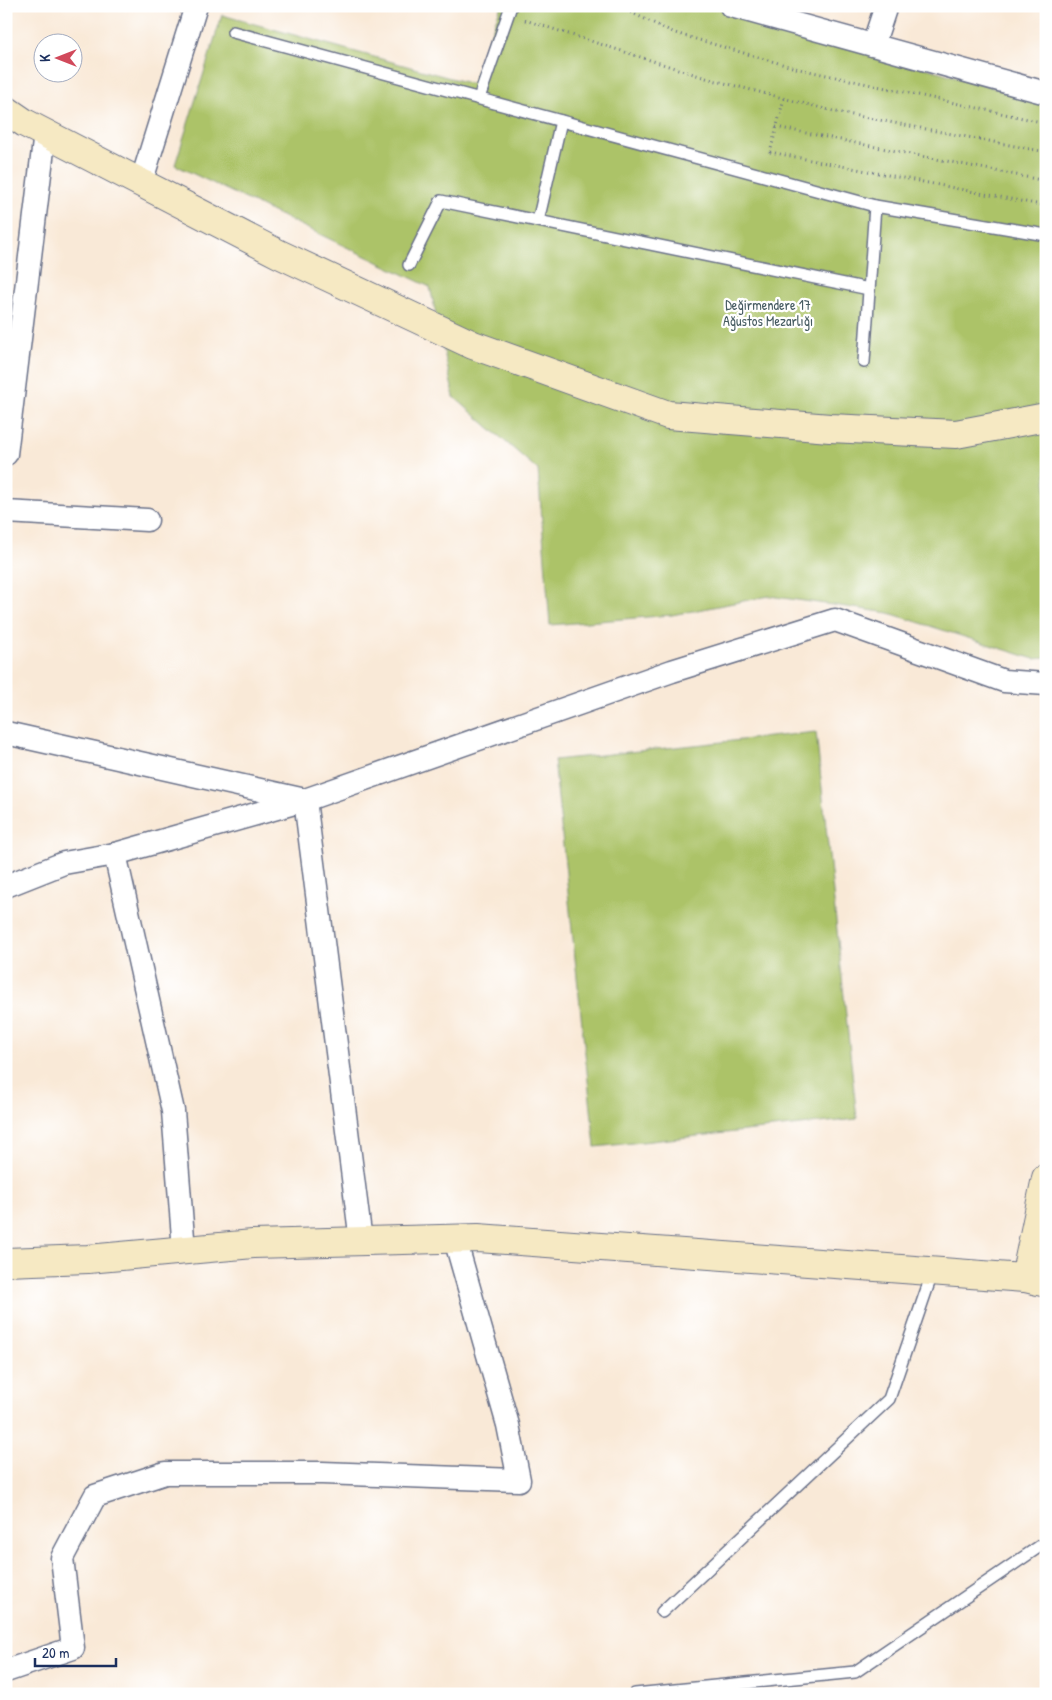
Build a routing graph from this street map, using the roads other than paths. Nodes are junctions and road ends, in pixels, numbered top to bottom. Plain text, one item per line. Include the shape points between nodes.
1 (196, 6) edge
2 (731, 6) edge
3 (886, 6) edge
4 (509, 10) edge
5 (233, 32) dead end
6 (873, 45) junction
7 (1046, 93) edge
8 (478, 98) junction
9 (6, 110) edge
10 (562, 120) junction
11 (45, 133) junction
12 (142, 183) junction
13 (874, 206) junction
14 (538, 221) junction
15 (1046, 236) edge
16 (409, 265) dead end
17 (869, 290) junction
18 (864, 362) dead end
19 (1046, 417) edge
20 (6, 454) edge
21 (6, 512) edge
22 (147, 520) dead end
23 (1046, 684) edge
24 (6, 733) edge
25 (306, 800) junction
26 (115, 854) junction
27 (6, 886) edge
28 (1046, 1178) edge
29 (455, 1239) junction
30 (361, 1241) junction
31 (184, 1250) junction
32 (6, 1262) edge
33 (933, 1271) junction
34 (1035, 1280) edge
35 (1046, 1542) edge
36 (662, 1612) dead end
37 (6, 1671) edge
38 (635, 1694) edge

1 - 12 street
2 - 6 street
3 - 6 street
4 - 8 lane
5 - 8 lane
6 - 7 street
8 - 10 lane
9 - 11 street
10 - 13 lane
10 - 14 lane
11 - 12 street
11 - 20 street
12 - 19 street via 279,254 473,345 668,415 956,434
13 - 15 lane
13 - 17 lane
14 - 16 lane via 441,201
14 - 17 lane
17 - 18 lane
21 - 22 street
23 - 25 street via 1004,681 835,620 672,671
24 - 25 street
25 - 26 street
25 - 30 street
26 - 27 street via 64,863
26 - 31 street via 173,1111
28 - 34 street
29 - 30 street
29 - 33 street
29 - 37 street via 508,1425 519,1480 322,1473 166,1473 95,1496 62,1558 73,1648
30 - 31 street
31 - 32 street via 88,1259
33 - 34 street
33 - 36 lane via 888,1399
35 - 38 lane via 855,1672

